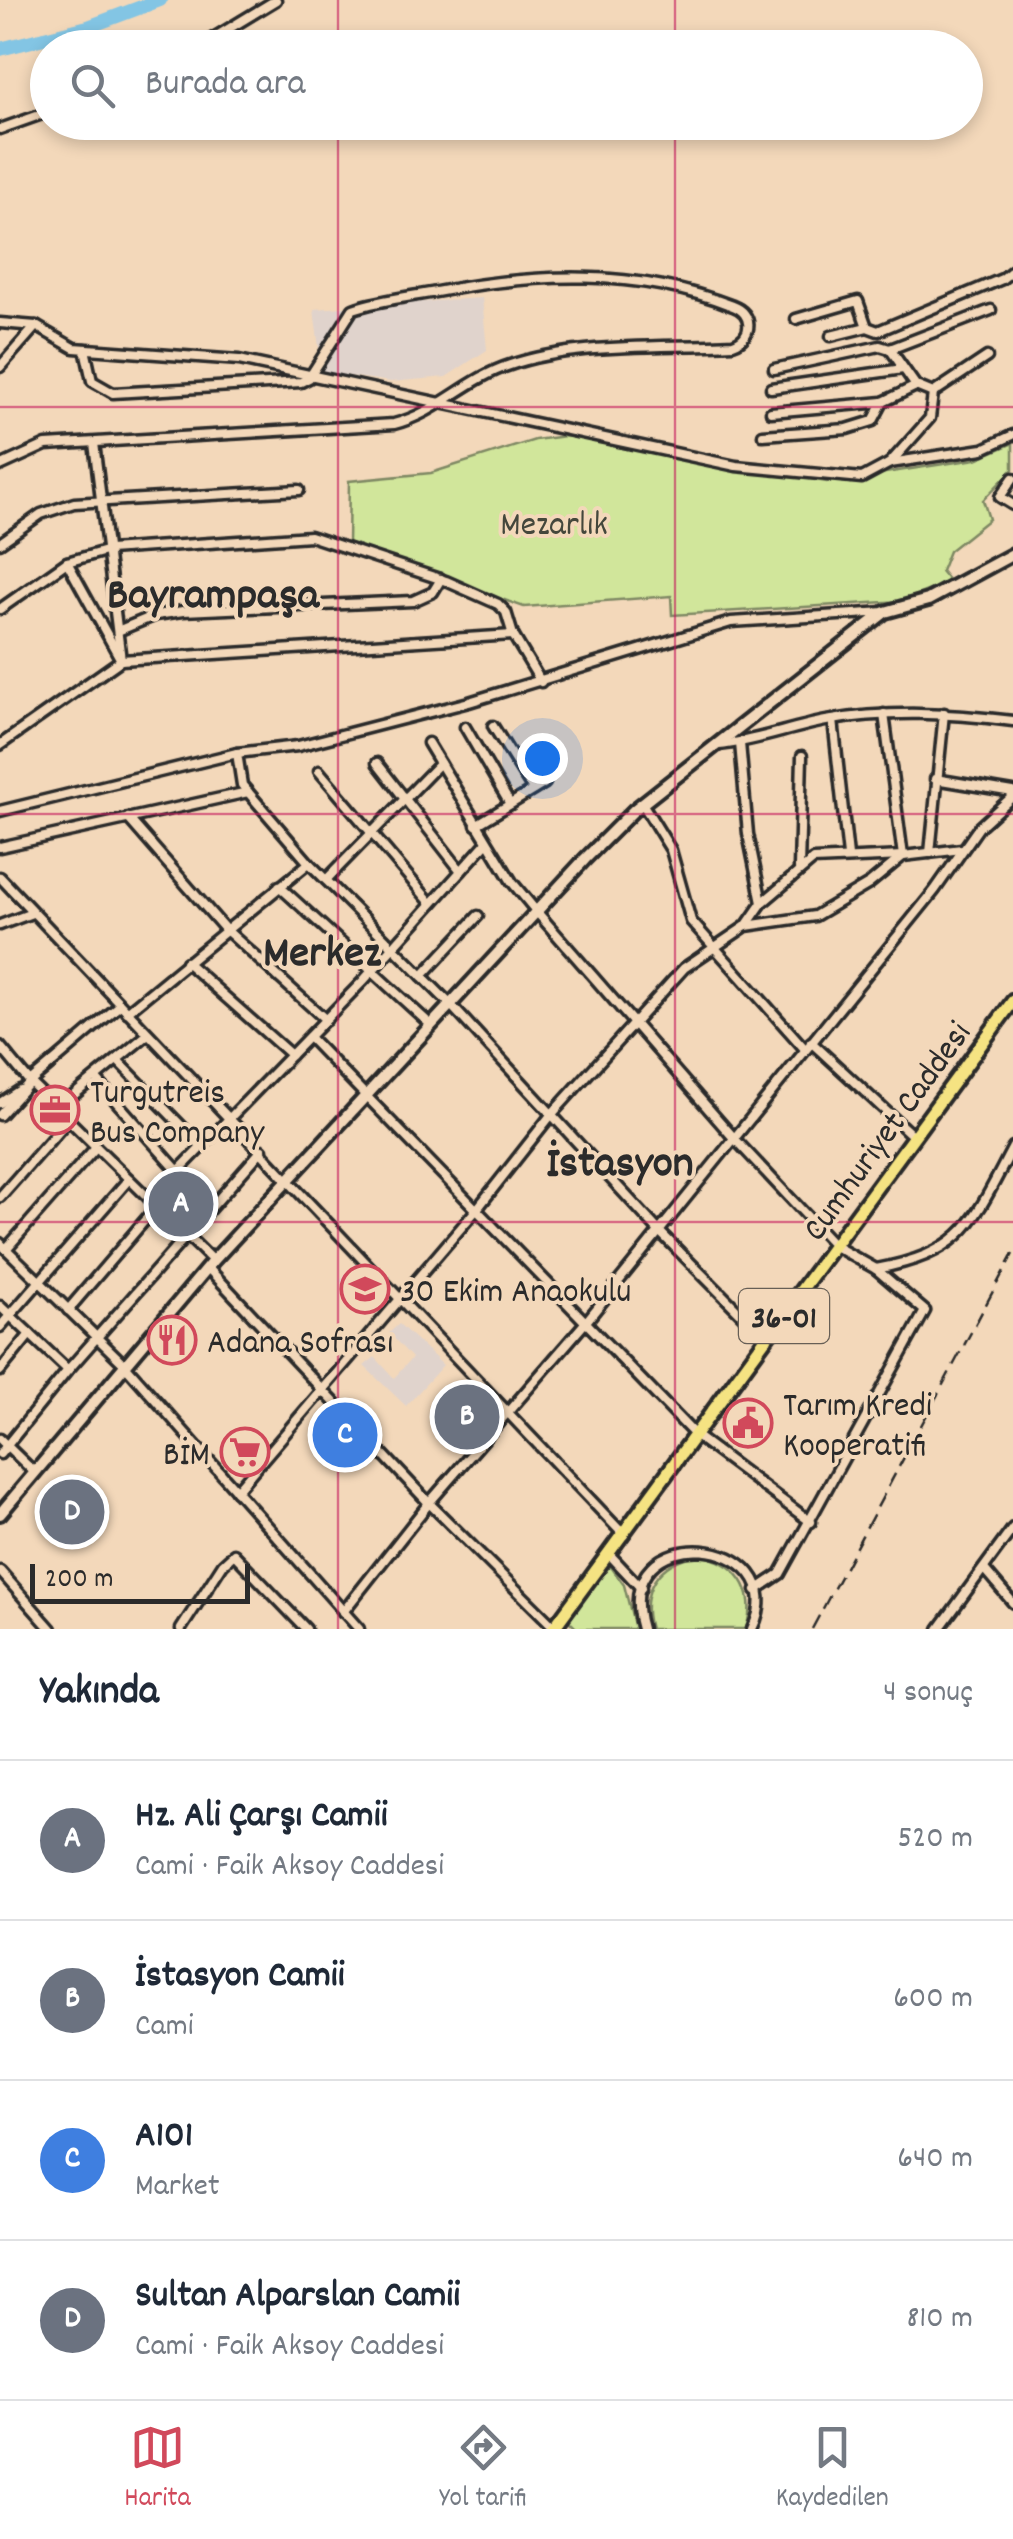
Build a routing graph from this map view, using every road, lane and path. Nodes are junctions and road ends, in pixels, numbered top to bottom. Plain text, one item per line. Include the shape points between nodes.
1 (276, 0) edge
2 (227, 30) edge
3 (30, 118) edge
4 (0, 129) edge
5 (1013, 270) edge
6 (990, 310) dead end
7 (796, 320) dead end
8 (0, 323) edge
9 (36, 326) junction
10 (867, 327) junction
11 (878, 331) junction
12 (831, 336) dead end
13 (884, 348) junction
14 (85, 349) junction
15 (986, 357) dead end
16 (0, 367) edge
17 (774, 369) dead end
18 (904, 369) junction
19 (309, 378) junction
20 (916, 386) junction
21 (772, 388) dead end
22 (933, 393) junction
23 (440, 402) junction
24 (884, 402) junction
25 (772, 412) dead end
26 (762, 434) dead end
27 (1013, 435) edge
28 (94, 443) junction
29 (890, 463) junction
30 (0, 466) edge
31 (1013, 478) edge
32 (299, 490) dead end
33 (103, 499) junction
34 (1013, 505) edge
35 (0, 543) edge
36 (108, 550) junction
37 (1013, 554) edge
38 (67, 562) junction
39 (441, 580) junction
40 (0, 609) edge
41 (885, 612) junction
42 (120, 630) junction
43 (513, 635) junction
44 (121, 660) junction
45 (541, 682) junction
46 (944, 713) junction
47 (884, 714) junction
48 (834, 720) junction
49 (1013, 721) edge
50 (493, 726) dead end
51 (466, 727) dead end
52 (428, 743) dead end
53 (740, 743) junction
54 (0, 744) edge
55 (715, 746) junction
56 (237, 753) junction
57 (802, 756) dead end
58 (378, 763) dead end
59 (440, 763) junction
60 (319, 771) dead end
61 (936, 779) junction
62 (544, 784) dead end
63 (245, 788) junction
64 (532, 790) junction
65 (1013, 794) edge
66 (406, 798) junction
67 (642, 803) junction
68 (510, 804) junction
69 (0, 812) edge
70 (128, 818) junction
71 (476, 825) junction
72 (371, 834) junction
73 (487, 842) junction
74 (0, 847) edge
75 (962, 849) junction
76 (930, 853) junction
77 (848, 856) junction
78 (902, 856) junction
79 (309, 863) junction
80 (799, 868) junction
81 (461, 871) junction
82 (0, 877) edge
83 (326, 880) junction
84 (279, 886) junction
85 (431, 903) junction
86 (762, 903) junction
87 (536, 911) junction
88 (32, 912) junction
89 (478, 916) dead end
90 (0, 925) edge
91 (746, 926) junction
92 (226, 929) junction
93 (392, 946) junction
94 (716, 947) junction
95 (186, 962) junction
96 (373, 969) junction
97 (422, 976) junction
98 (1013, 1001) edge
99 (450, 1004) junction
100 (123, 1009) junction
101 (1008, 1018) edge
102 (326, 1020) junction
103 (636, 1023) junction
104 (431, 1025) junction
105 (148, 1034) junction
106 (309, 1037) junction
107 (808, 1045) junction
108 (1, 1050) edge
109 (291, 1055) junction
110 (118, 1061) junction
111 (97, 1080) junction
112 (27, 1085) junction
113 (368, 1093) junction
114 (0, 1103) edge
115 (57, 1108) junction
116 (0, 1115) edge
117 (551, 1115) junction
118 (229, 1117) junction
119 (68, 1120) junction
120 (732, 1137) junction
121 (914, 1138) junction
122 (1013, 1146) edge
123 (96, 1147) junction
124 (202, 1147) junction
125 (262, 1150) junction
126 (178, 1171) junction
127 (290, 1178) junction
128 (129, 1179) junction
129 (0, 1197) edge
130 (154, 1203) junction
131 (477, 1209) junction
132 (657, 1229) junction
133 (185, 1234) junction
134 (3, 1246) edge
135 (835, 1246) junction
136 (210, 1264) junction
137 (876, 1269) junction
138 (39, 1283) junction
139 (400, 1300) junction
140 (0, 1306) edge
141 (68, 1310) junction
142 (10, 1316) junction
143 (585, 1322) junction
144 (0, 1327) edge
145 (30, 1334) junction
146 (96, 1337) junction
147 (767, 1340) junction
148 (123, 1363) junction
149 (0, 1370) edge
150 (68, 1370) junction
151 (322, 1389) junction
152 (507, 1416) junction
153 (696, 1436) junction
154 (2, 1447) edge
155 (34, 1472) junction
156 (236, 1491) junction
157 (429, 1504) junction
158 (0, 1514) edge
159 (811, 1522) junction
160 (1013, 1528) edge
161 (624, 1535) junction
162 (610, 1555) junction
163 (984, 1568) junction
164 (0, 1571) edge
165 (641, 1588) junction
166 (756, 1590) junction
167 (1013, 1602) edge
168 (343, 1612) junction
169 (555, 1628) edge
170 (51, 1629) edge
171 (181, 1629) edge
172 (306, 1629) edge
173 (358, 1629) edge
174 (642, 1629) edge
175 (752, 1629) edge
176 (940, 1629) edge

1 - 2 street
3 - 4 street
5 - 11 street
6 - 13 street
7 - 10 street via 858,300
8 - 9 street
9 - 14 street
9 - 16 street
10 - 11 street
10 - 12 street
11 - 13 street
13 - 17 street
13 - 18 street
14 - 19 street via 239,360
14 - 19 street via 92,381 114,393
15 - 22 street
18 - 20 street
18 - 21 street
19 - 23 street
19 - 23 street via 352,309 522,277 616,279 736,306 748,321 745,338 733,344 524,360
20 - 22 street
20 - 24 street
22 - 29 street via 930,418
23 - 28 street via 432,411 382,426
23 - 29 street via 736,466 862,478
24 - 25 street
24 - 26 street via 872,421 847,428
27 - 29 street via 983,450
28 - 30 street via 46,444
28 - 33 street
31 - 34 street via 1000,497
32 - 33 street
33 - 35 street via 52,509
33 - 36 street
36 - 38 street
36 - 39 street via 310,536
36 - 42 street
37 - 41 main road via 928,600
38 - 40 street
38 - 44 street
39 - 42 street via 413,601 184,611
39 - 43 street via 503,608
41 - 45 street via 731,622
41 - 55 main road
42 - 44 street
43 - 44 street
43 - 45 street
44 - 54 street
45 - 56 street via 298,746
46 - 47 street
46 - 49 street
46 - 61 street
47 - 48 street
47 - 78 street
48 - 53 street
48 - 77 street
50 - 64 street
51 - 68 street
52 - 59 street
53 - 55 street
53 - 86 street
55 - 67 main road
56 - 63 street
56 - 69 street
57 - 80 street
58 - 66 street
59 - 66 street
59 - 71 street
60 - 72 street
61 - 65 street
61 - 76 street
62 - 64 street
63 - 70 street
63 - 79 street
64 - 68 street
65 - 75 street
66 - 72 street
66 - 81 street
67 - 87 main road
67 - 94 street via 671,850 688,915
68 - 71 street
70 - 74 street
70 - 92 street
71 - 73 street
72 - 83 street
72 - 85 street
73 - 81 street
73 - 87 street
75 - 76 street
75 - 107 street
76 - 78 street
77 - 78 street
77 - 80 street
78 - 91 street via 816,916
79 - 83 street
79 - 84 street
80 - 86 street
81 - 85 street
82 - 88 street
83 - 93 street
84 - 92 street
84 - 96 street
85 - 93 street
86 - 91 street
87 - 99 main road
87 - 103 street
88 - 90 street
88 - 100 street
89 - 97 street
91 - 94 street
92 - 95 street
92 - 102 street
93 - 96 street
93 - 97 street
94 - 103 street via 684,968
94 - 107 street via 764,1008
95 - 100 street
95 - 109 street
96 - 102 street
96 - 104 street
97 - 99 street
98 - 101 main road, Cumhuriyet Caddesi / 36-01
99 - 104 main road
99 - 117 street
100 - 105 street
100 - 112 street
101 - 121 main road, Cumhuriyet Caddesi / 36-01
102 - 106 street
103 - 117 street
103 - 120 street
104 - 113 main road
105 - 110 street
105 - 118 street
106 - 109 street
106 - 113 street
107 - 120 street
107 - 121 street
108 - 112 street
109 - 118 street
110 - 111 street
110 - 124 street
111 - 115 street
111 - 126 street
112 - 114 street
112 - 115 street
112 - 116 street
113 - 127 main road
113 - 131 street
115 - 119 street
117 - 131 street
117 - 132 street
118 - 124 street
118 - 125 street
119 - 123 street
119 - 129 street
120 - 132 street
120 - 135 street
121 - 135 main road, Cumhuriyet Caddesi / 36-01
122 - 137 street via 978,1215 956,1241
123 - 128 street
123 - 134 street
124 - 126 street
125 - 127 street
125 - 133 street
126 - 130 street
127 - 136 main road
127 - 139 street
128 - 130 street
128 - 138 street
130 - 133 street
130 - 141 street
131 - 139 street
131 - 143 street
132 - 143 street
132 - 147 street
133 - 136 street
133 - 146 street
134 - 138 street
135 - 137 street
135 - 147 main road, Cumhuriyet Caddesi / 36-01
136 - 148 main road
136 - 151 street
137 - 159 street via 925,1311
138 - 141 street
138 - 142 street
139 - 151 street
139 - 152 street
140 - 142 street
141 - 146 street
142 - 144 street
142 - 145 street
143 - 152 street
143 - 153 street
145 - 149 street
145 - 150 street
146 - 148 street
146 - 150 street
147 - 153 main road, Cumhuriyet Caddesi / 36-01
148 - 155 main road
148 - 156 street
150 - 154 street
151 - 156 street
151 - 157 street
152 - 157 street
152 - 161 street
153 - 159 street
153 - 161 main road, Cumhuriyet Caddesi / 36-01
154 - 155 street
155 - 158 main road
156 - 168 street
157 - 168 street
157 - 169 street
159 - 166 street via 780,1574
160 - 163 street
161 - 162 main road, Cumhuriyet Caddesi / 36-01
162 - 165 street
162 - 169 main road, Cumhuriyet Caddesi / 36-01
163 - 167 street
163 - 176 street
164 - 170 street
165 - 166 street via 665,1558 704,1548 741,1564
165 - 174 street
166 - 175 street
168 - 173 street
171 - 172 street via 234,1554

